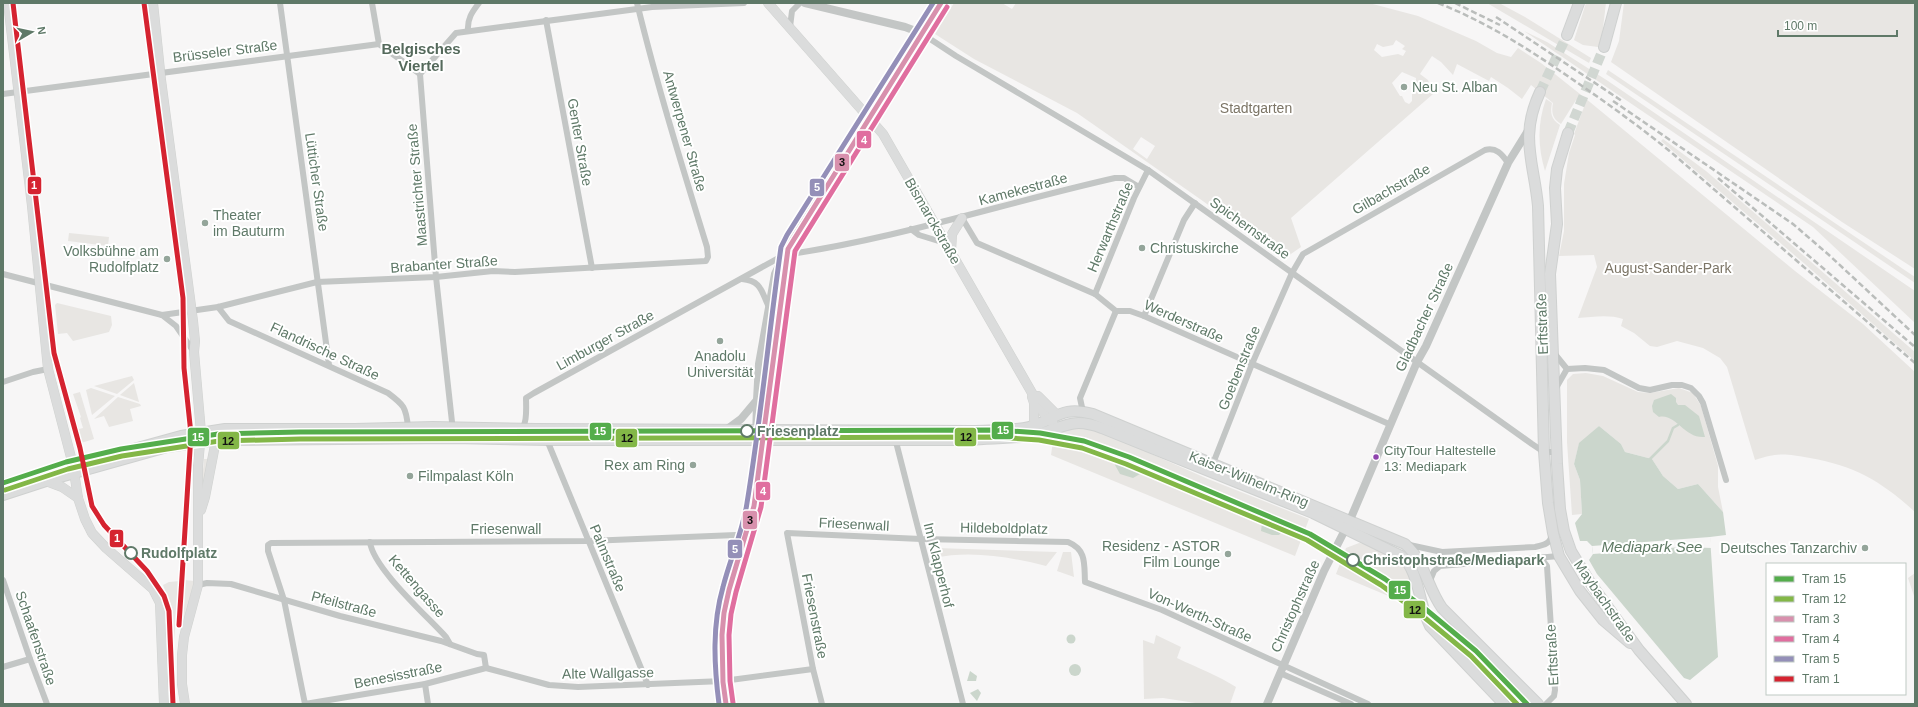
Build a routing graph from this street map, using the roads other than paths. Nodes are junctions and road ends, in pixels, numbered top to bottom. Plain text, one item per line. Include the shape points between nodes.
1 (8, 3) edge
2 (153, 3) edge
3 (280, 3) edge
4 (372, 3) edge
5 (479, 3) edge
6 (744, 3) edge
7 (768, 3) edge
8 (800, 3) edge
9 (805, 3) edge
10 (939, 3) edge
11 (1579, 3) edge
12 (1616, 3) edge
13 (638, 6) edge
14 (546, 20) junction
15 (790, 27) junction
16 (468, 31) junction
17 (921, 33) junction
18 (1567, 35) tunnel mouth
19 (379, 44) junction
20 (1604, 46) tunnel mouth
21 (287, 56) junction
22 (160, 72) junction
23 (420, 74) junction
24 (19, 92) junction
25 (1540, 92) tunnel mouth
26 (3, 94) edge
27 (870, 118) junction
28 (1530, 128) junction
29 (1568, 133) tunnel mouth
30 (1508, 163) junction
31 (1148, 170) junction
32 (1139, 187) junction
33 (1195, 203) junction
34 (962, 218) junction
35 (934, 223) junction
36 (911, 229) junction
37 (945, 243) junction
38 (951, 252) junction
39 (784, 255) junction
40 (702, 261) joint
41 (592, 268) junction
42 (1292, 273) junction
43 (3, 274) edge
44 (436, 277) junction
45 (742, 279) junction
46 (317, 282) junction
47 (40, 284) junction
48 (1095, 294) junction
49 (768, 305) junction
50 (218, 307) junction
51 (1116, 311) junction
52 (192, 312) junction
53 (162, 316) junction
54 (1144, 316) junction
55 (194, 352) junction
56 (1553, 353) junction
57 (1416, 362) junction
58 (1252, 364) junction
59 (329, 365) junction
60 (48, 369) junction
61 (1567, 369) junction
62 (3, 382) edge
63 (1027, 384) junction
64 (1555, 389) junction
65 (756, 400) junction
66 (1083, 412) junction
67 (1052, 417) junction
68 (1389, 424) junction
69 (1034, 425) junction
70 (1057, 426) junction
71 (408, 427) junction
72 (452, 427) junction
73 (522, 429) junction
74 (725, 430) junction
75 (756, 435) junction
76 (894, 435) junction
77 (201, 437) junction
78 (454, 438) junction
79 (504, 438) junction
80 (216, 440) junction
81 (547, 440) junction
82 (1544, 452) junction
83 (1557, 452) junction
84 (1212, 468) junction
85 (74, 469) junction
86 (1726, 480) dead end
87 (46, 481) junction
88 (3, 485) edge
89 (3, 495) edge
90 (78, 498) junction
91 (1350, 520) junction
92 (1344, 530) junction
93 (198, 531) junction
94 (787, 533) joint
95 (1552, 533) junction
96 (744, 537) junction
97 (921, 539) junction
98 (588, 541) junction
99 (370, 542) junction
100 (1406, 544) junction
101 (1571, 551) joint
102 (1559, 556) junction
103 (1540, 558) junction
104 (3, 580) edge
105 (198, 582) junction
106 (1086, 582) joint
107 (1429, 584) junction
108 (284, 600) junction
109 (6, 601) edge
110 (450, 644) junction
111 (1639, 650) junction
112 (30, 659) junction
113 (3, 667) edge
114 (486, 668) junction
115 (813, 669) junction
116 (1281, 670) junction
117 (722, 681) junction
118 (425, 684) junction
119 (648, 685) junction
120 (164, 692) junction
121 (184, 703) edge
122 (47, 704) edge
123 (164, 704) edge
124 (171, 704) edge
125 (309, 704) edge
126 (428, 704) edge
127 (726, 704) edge
128 (822, 704) edge
129 (963, 704) edge
130 (1267, 704) edge
131 (1351, 704) edge
132 (1368, 704) edge
133 (1504, 704) edge
134 (1538, 704) edge
135 (1546, 704) edge
136 (1686, 704) edge

1 - 24 main road
2 - 22 main road
3 - 21 street, Lütticher Straße
4 - 19 street
5 - 16 street via 470,14
6 - 13 street
7 - 15 main road, Bismarckstraße
8 - 15 street via 792,11
9 - 17 street
10 - 17 street
11 - 18 main road
12 - 20 main road
13 - 14 street
13 - 40 street, Antwerpener Straße via 707,247 708,257
14 - 16 street
14 - 41 street, Genter Straße
15 - 27 main road, Bismarckstraße
16 - 23 street via 456,33
17 - 27 street
17 - 31 street, Spichernstraße
19 - 21 street, Brüsseler Straße
19 - 23 street
21 - 22 street, Brüsseler Straße
21 - 46 street, Lütticher Straße
22 - 24 street, Brüsseler Straße
22 - 52 main road
23 - 44 street, Maastrichter Straße
24 - 26 street, Brüsseler Straße
24 - 47 main road
25 - 28 main road, Erftstraße via 1532,113
27 - 35 main road, Bismarckstraße via 883,134
27 - 39 street
28 - 30 street, Gladbacher Straße
28 - 82 main road, Erftstraße via 1529,151 1538,206
29 - 56 main road, Erftstraße via 1561,152 1555,188 1557,224 1550,274
30 - 42 street, Gilbachstraße via 1499,152 1490,148 1485,150 1303,254
30 - 57 street, Gladbacher Straße via 1426,346
31 - 32 street, Herwarthstraße
31 - 33 street, Spichernstraße
32 - 34 street, Kamekestraße via 1124,178 1115,178
32 - 48 street, Herwarthstraße
33 - 42 street, Spichernstraße
33 - 54 street via 1184,220
34 - 35 street, Kamekestraße
34 - 38 main road via 952,234
34 - 48 street via 977,242
35 - 36 street, Kamekestraße
35 - 37 main road, Bismarckstraße
36 - 37 street via 919,235
36 - 39 street, Kamekestraße
37 - 38 main road, Bismarckstraße
38 - 63 main road, Bismarckstraße
39 - 45 street, Limburger Straße
39 - 49 street via 775,274
40 - 41 street, Brabanter Straße
41 - 44 street, Brabanter Straße via 493,271
42 - 57 street, Spichernstraße
42 - 58 street, Goebenstraße
43 - 47 street
44 - 46 street, Brabanter Straße
44 - 72 street, Maastrichter Straße
45 - 49 street via 758,284
45 - 73 street, Limburger Straße via 530,395 526,398 526,417
46 - 50 street, Brabanter Straße
46 - 59 street, Lütticher Straße
47 - 53 street
47 - 60 main road
48 - 51 street
49 - 65 street
50 - 52 street, Brabanter Straße
50 - 59 street, Flandrische Straße via 229,321
51 - 54 street, Werderstraße via 1130,311
51 - 66 street via 1080,398
52 - 53 street, Brabanter Straße
52 - 55 main road
53 - 55 street via 176,326
54 - 58 street, Werderstraße
55 - 77 main road
56 - 61 street
56 - 64 main road, Erftstraße
57 - 68 street, Gladbacher Straße
57 - 82 street, Spichernstraße
58 - 68 street, Werderstraße
58 - 84 street, Goebenstraße
59 - 71 street, Flandrische Straße via 388,393 402,404 407,412
60 - 62 street
60 - 85 main road
61 - 64 street
61 - 86 street via 1604,370 1640,388 1650,390 1672,385 1691,388 1703,404
63 - 67 main road
63 - 69 main road via 1034,403
64 - 83 main road, Erftstraße
65 - 74 street via 738,422
65 - 75 street
66 - 67 main road, Kaiser-Wilhelm-Ring via 1072,411
66 - 84 main road, Kaiser-Wilhelm-Ring
67 - 69 main road, Kaiser-Wilhelm-Ring
67 - 70 main road
68 - 91 street, Gladbacher Straße
69 - 76 main road, Kaiser-Wilhelm-Ring via 1028,428
70 - 76 main road, Kaiser-Wilhelm-Ring via 1046,432 1016,437 970,440
70 - 84 main road, Kaiser-Wilhelm-Ring via 1075,422 1092,424
71 - 72 main road
71 - 77 main road via 225,429
72 - 73 main road
72 - 78 street, Maastrichter Straße
73 - 74 main road
73 - 79 street via 519,433
74 - 75 main road
75 - 76 main road
75 - 81 main road
75 - 96 street via 755,485
76 - 97 street, Im Klapperhof
77 - 80 main road
77 - 85 main road
77 - 93 main road via 198,466
78 - 79 main road
78 - 80 main road
79 - 81 main road
80 - 93 main road
81 - 98 street, Palmstraße
82 - 83 street
82 - 95 main road, Erftstraße
83 - 101 main road, Erftstraße via 1560,509
84 - 91 main road, Kaiser-Wilhelm-Ring
84 - 92 main road, Kaiser-Wilhelm-Ring via 1313,513
85 - 87 main road
85 - 88 main road
85 - 90 main road
87 - 89 main road
87 - 90 main road via 62,487
90 - 120 main road via 89,527 100,542 156,594 162,612
91 - 92 street, Christophstraße
91 - 100 main road, Kaiser-Wilhelm-Ring
92 - 116 street, Christophstraße
92 - 133 main road, Kaiser-Wilhelm-Ring via 1404,558 1412,569 1430,626
93 - 105 main road
94 - 97 street, Friesenwall
94 - 115 street, Friesenstraße
95 - 100 street via 1551,540 1545,545 1535,547 1442,552
95 - 102 main road, Erftstraße
96 - 98 street, Friesenwall via 729,535
96 - 117 street via 726,594 722,620
97 - 106 street, Hildeboldplatz via 1068,542 1082,552
97 - 129 street, Im Klapperhof
98 - 99 street, Friesenwall
98 - 119 street, Palmstraße
99 - 108 street, Friesenwall via 268,545
99 - 110 street, Kettengasse via 370,548 382,566
100 - 107 main road, Kaiser-Wilhelm-Ring via 1421,562
101 - 111 main road, Maybachstraße via 1590,584
102 - 103 street
102 - 111 main road, Maybachstraße via 1580,591 1603,620
103 - 107 street via 1440,566 1434,571
103 - 135 street, Erftstraße via 1547,566 1555,690 1554,696
104 - 109 street, Schaafenstraße
105 - 108 street, Pfeilstraße via 231,584
105 - 121 main road via 182,654
106 - 116 street, Von-Werth-Straße via 1162,610
107 - 134 main road, Kaiser-Wilhelm-Ring via 1442,608
108 - 110 street, Pfeilstraße
108 - 125 street
109 - 112 street, Schaafenstraße
110 - 114 street, Pfeilstraße via 484,655
111 - 136 main road, Maybachstraße
112 - 113 street
112 - 122 street, Schaafenstraße
114 - 118 street, Benesisstraße
114 - 119 street, Alte Wallgasse via 556,686
115 - 117 street, Alte Wallgasse
115 - 128 street, Friesenstraße
116 - 130 street, Christophstraße
116 - 131 street, Von-Werth-Straße
116 - 132 street, Von-Werth-Straße
117 - 119 street, Alte Wallgasse
117 - 127 street
118 - 125 street, Benesisstraße
118 - 126 street
120 - 123 main road
120 - 124 main road

